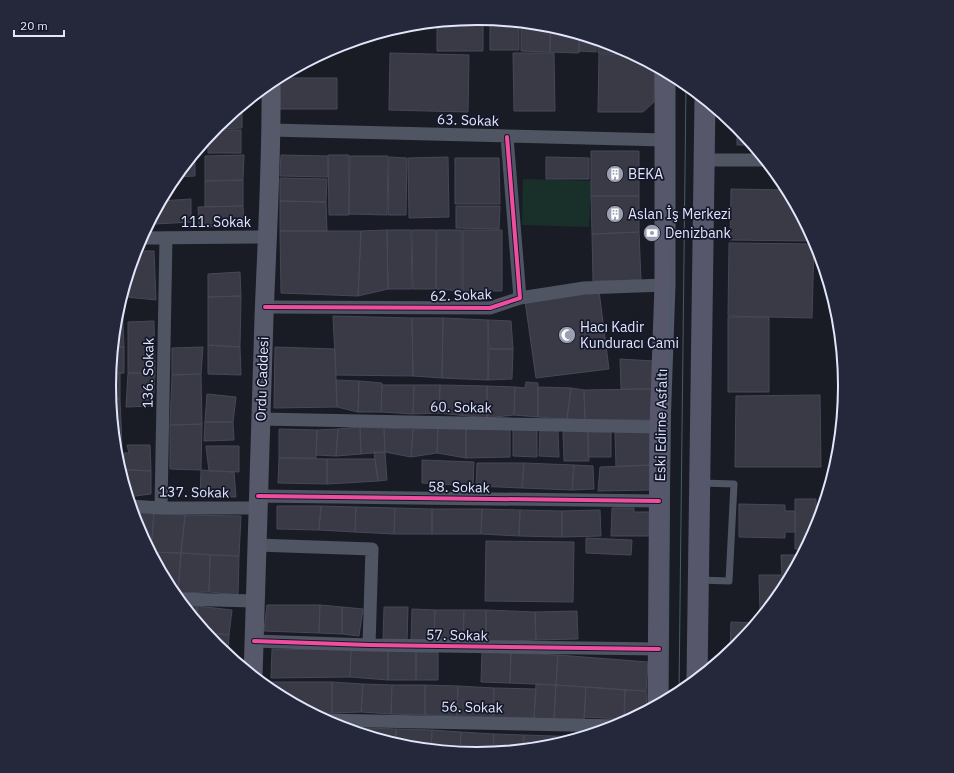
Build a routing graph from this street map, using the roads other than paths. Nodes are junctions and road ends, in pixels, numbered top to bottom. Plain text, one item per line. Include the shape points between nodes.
1 (666, 78) edge
2 (271, 90) edge
3 (705, 107) edge
4 (271, 130) junction
5 (507, 137) junction
6 (664, 140) junction
7 (704, 160) junction
8 (759, 160) edge
9 (148, 236) edge
10 (268, 237) junction
11 (166, 238) junction
12 (665, 285) junction
13 (520, 298) junction
14 (265, 307) junction
15 (261, 419) junction
16 (660, 427) junction
17 (700, 483) junction
18 (659, 501) junction
19 (258, 502) junction
20 (136, 506) edge
21 (161, 508) junction
22 (257, 545) junction
23 (699, 580) junction
24 (185, 599) edge
25 (255, 601) junction
26 (254, 641) junction
27 (369, 645) junction
28 (659, 650) junction
29 (251, 668) edge
30 (697, 673) edge
31 (658, 700) edge
32 (340, 720) edge
33 (601, 726) edge

1 - 6 main road, Eski Edirne Asfaltı
2 - 4 main road, Ordu Caddesi
3 - 7 main road
4 - 5 street, 63. Sokak
4 - 10 main road, Ordu Caddesi
5 - 6 street, 63. Sokak
5 - 13 street
6 - 12 main road, Eski Edirne Asfaltı
7 - 8 street
7 - 17 main road
9 - 11 street, 111. Sokak
10 - 11 street, 111. Sokak
10 - 14 main road, Ordu Caddesi
11 - 21 street, 136. Sokak
12 - 13 street, 62. Sokak via 584,288
12 - 16 main road, Eski Edirne Asfaltı
13 - 14 street, 62. Sokak via 490,308
14 - 15 main road, Ordu Caddesi
15 - 16 street, 60. Sokak
15 - 19 main road, Ordu Caddesi
16 - 18 main road, Eski Edirne Asfaltı
17 - 23 main road
17 - 23 lane via 734,484 729,582
18 - 19 street, 58. Sokak
18 - 28 main road, Eski Edirne Asfaltı
19 - 21 street, 137. Sokak
19 - 22 main road, Ordu Caddesi
20 - 21 street, 137. Sokak
22 - 25 main road, Ordu Caddesi
22 - 27 street via 372,549
23 - 30 main road
24 - 25 street
25 - 26 main road, Ordu Caddesi
26 - 27 street, 57. Sokak
26 - 29 main road, Ordu Caddesi
27 - 28 street, 57. Sokak
28 - 31 main road, Eski Edirne Asfaltı
32 - 33 street, 56. Sokak

